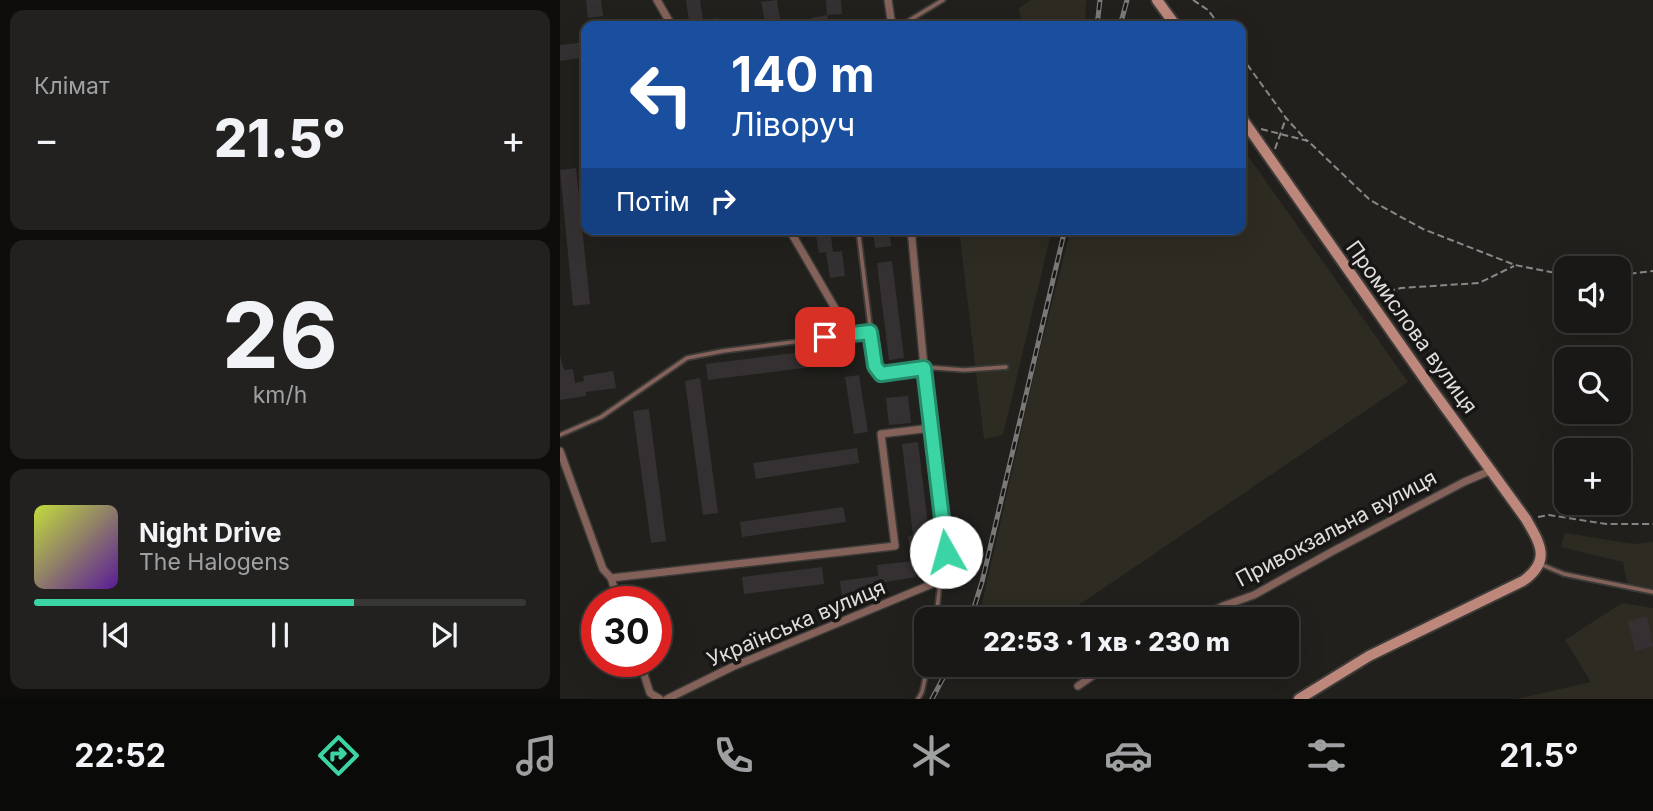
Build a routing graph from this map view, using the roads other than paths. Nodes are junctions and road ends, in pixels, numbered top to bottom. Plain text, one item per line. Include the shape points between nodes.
1 (657, 0) edge
2 (888, 0) edge
3 (943, 0) edge
4 (1157, 0) edge
5 (669, 21) edge
6 (891, 21) edge
7 (908, 21) edge
8 (1172, 21) edge
9 (1246, 124) edge
10 (792, 235) edge
11 (859, 235) edge
12 (912, 235) edge
13 (870, 332) junction
14 (850, 334) junction
15 (1006, 367) dead end
16 (924, 368) junction
17 (931, 428) junction
18 (560, 435) edge
19 (560, 451) edge
20 (1492, 470) junction
21 (1540, 564) junction
22 (611, 578) junction
23 (940, 582) junction
24 (614, 586) edge
25 (1653, 592) edge
26 (937, 607) edge
27 (1221, 607) edge
28 (645, 677) edge
29 (925, 677) edge
30 (1091, 677) edge
31 (1078, 686) dead end
32 (660, 699) edge
33 (667, 699) edge
34 (918, 699) edge
35 (1299, 699) edge

1 - 5 street
2 - 6 street
3 - 7 lane
4 - 8 street
9 - 20 street, Промислова вулиця
10 - 14 street
11 - 13 lane
12 - 16 street
13 - 14 lane
13 - 16 lane via 875,366 881,374
14 - 18 lane via 687,358 601,417
15 - 16 lane
16 - 17 street
17 - 22 street via 881,434 895,546
17 - 23 street via 949,577
19 - 22 street via 603,569
20 - 21 street, Промислова вулиця via 1537,537
20 - 27 street, Привокзальна вулиця via 1254,596
21 - 25 lane via 1564,574
21 - 35 street via 1523,581 1369,656
22 - 24 street
23 - 26 lane
23 - 33 street, Українська вулиця via 732,667
28 - 32 street via 650,693
29 - 34 lane
30 - 31 street

